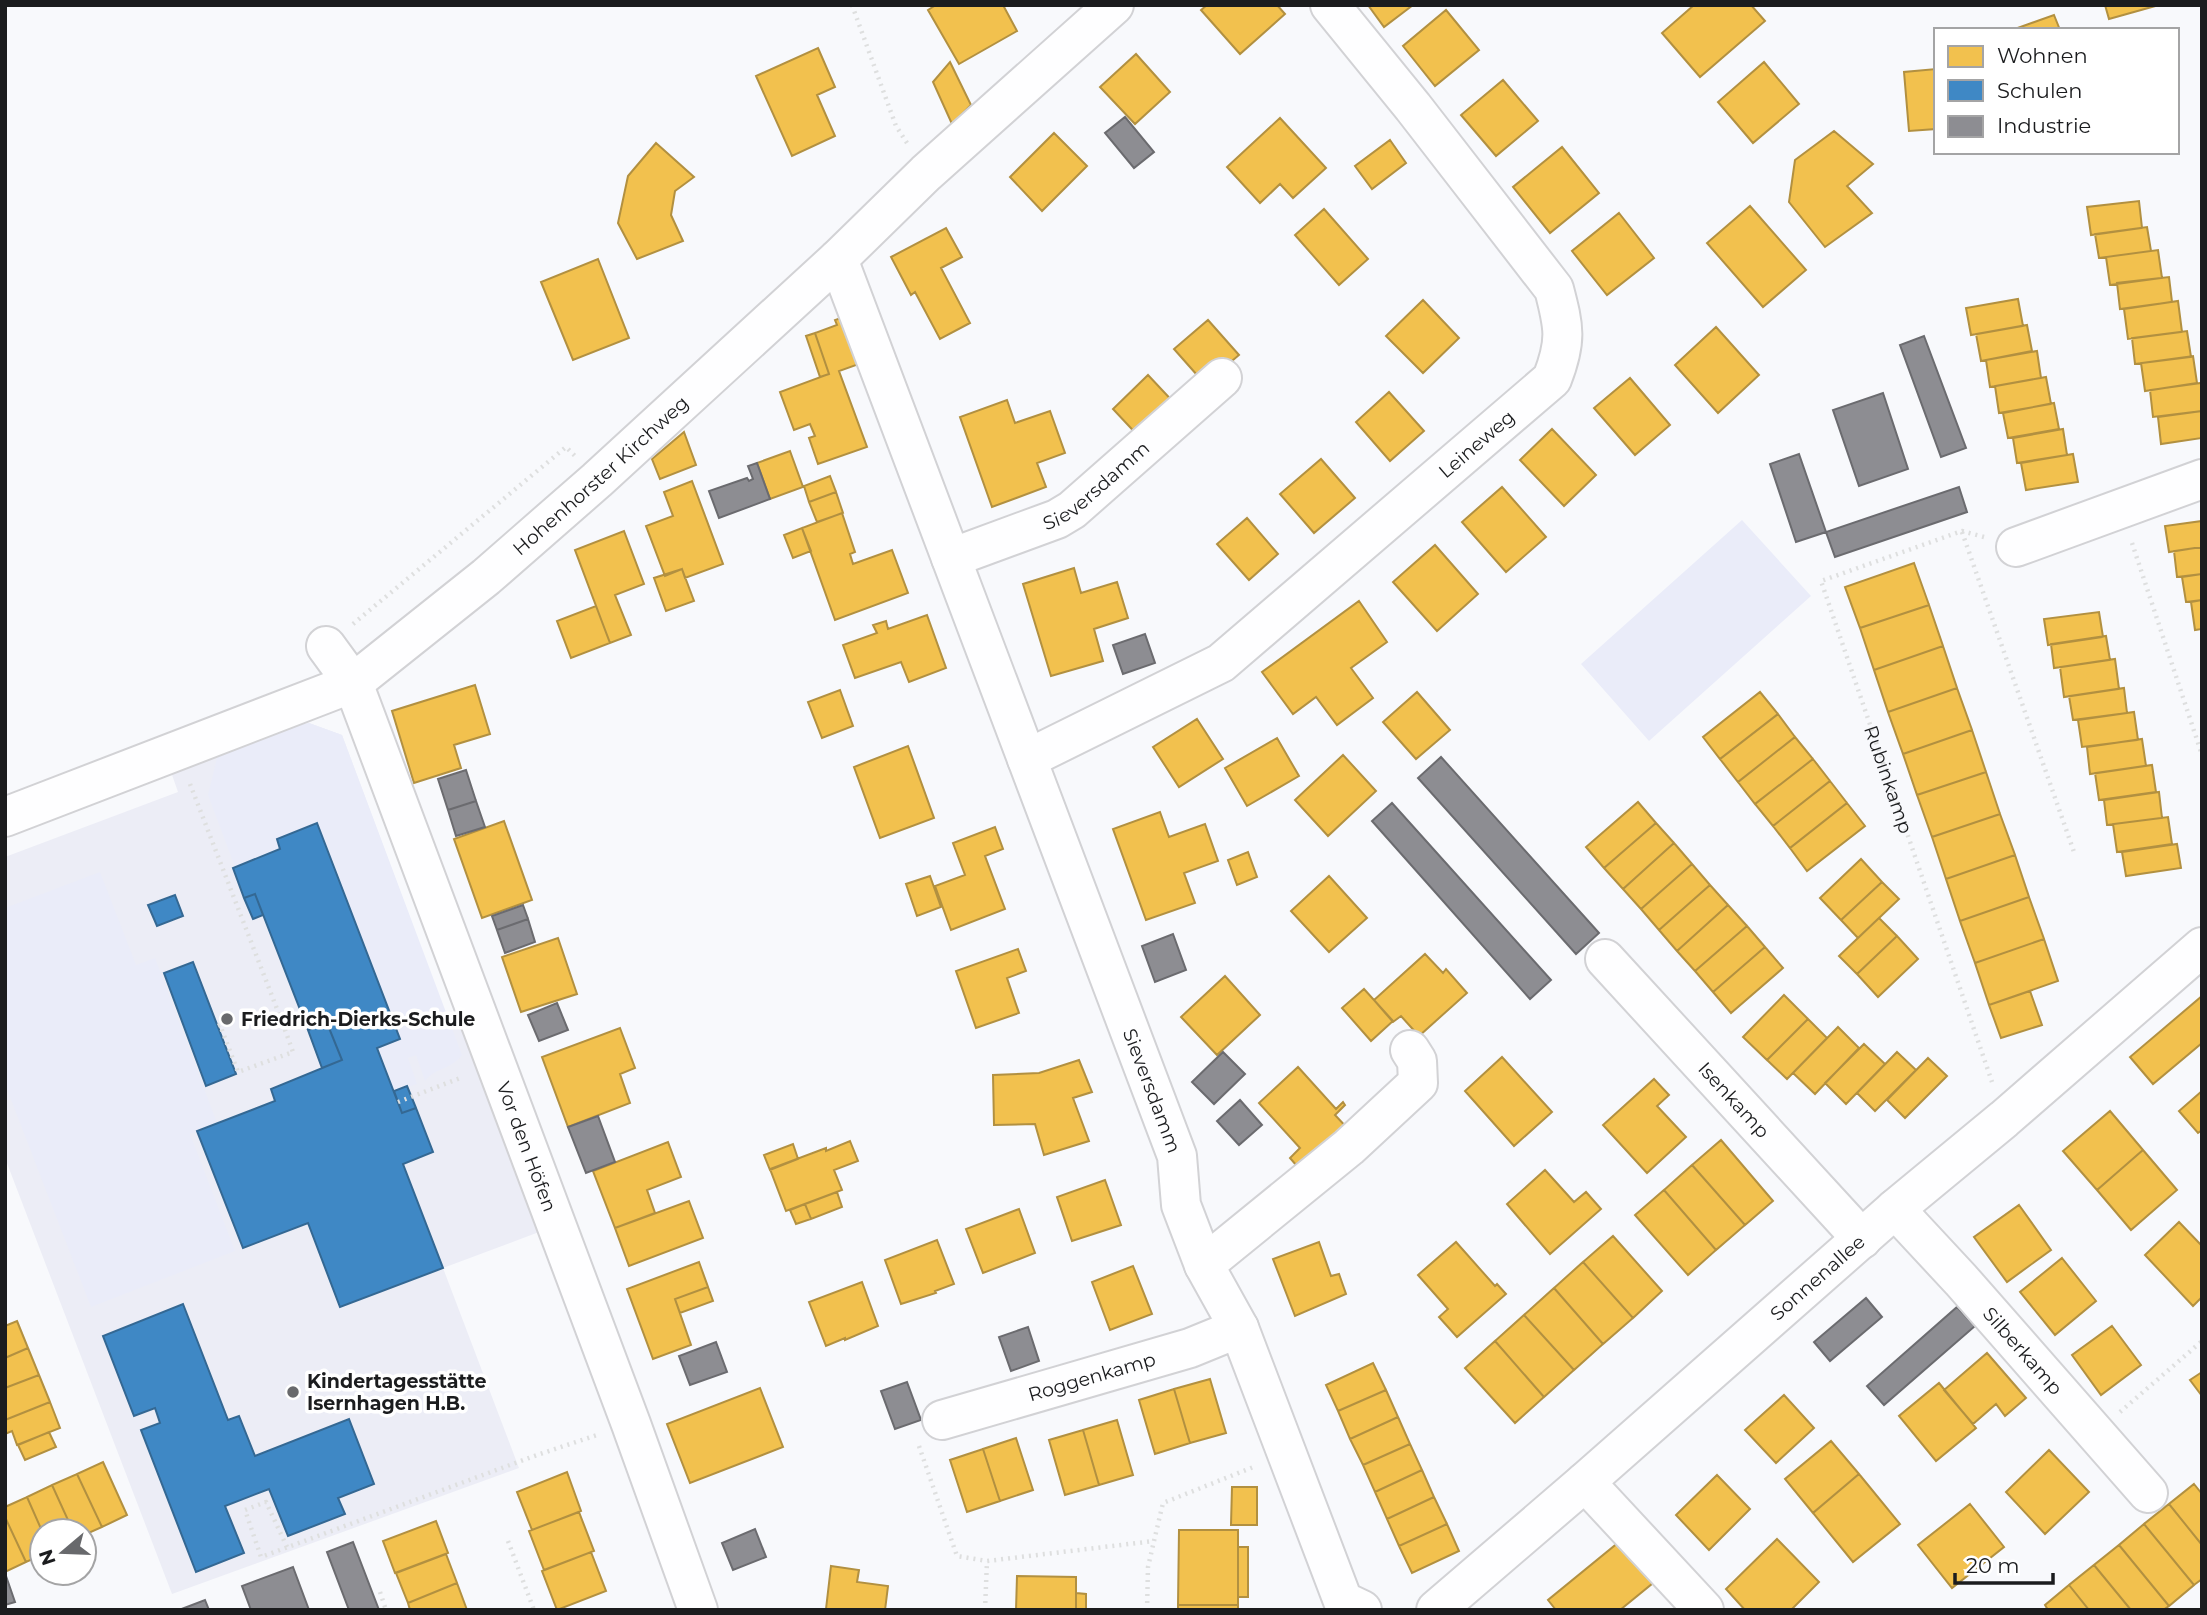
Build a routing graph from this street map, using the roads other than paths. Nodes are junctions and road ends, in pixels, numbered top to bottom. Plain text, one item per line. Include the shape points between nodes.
1 (1114, 5) edge
2 (1330, 5) edge
3 (838, 259) junction
4 (1222, 377) dead end
5 (2202, 480) edge
6 (2016, 547) road end
7 (951, 558) junction
8 (326, 646) road end
9 (353, 683) junction
10 (1027, 759) junction
11 (5, 817) edge
12 (2202, 947) edge
13 (1605, 959) dead end
14 (1410, 1049) dead end
15 (1895, 1209) junction
16 (1862, 1239) junction
17 (1203, 1265) junction
18 (1238, 1328) junction
19 (942, 1420) road end
20 (1585, 1482) junction
21 (2148, 1493) dead end
22 (698, 1610) edge
23 (1362, 1610) edge
24 (1436, 1610) edge
25 (1704, 1610) edge

1 - 3 street, Hohenhorster Kirchweg via 926,173
2 - 10 street, Leineweg via 1553,289 1563,324 1562,353 1552,379 1220,663
3 - 7 street, Sieversdamm
3 - 9 street, Hohenhorster Kirchweg via 597,480 486,577
4 - 7 street, Sieversdamm via 1072,510
5 - 6 street
7 - 10 street, Sieversdamm
8 - 9 street, Vor den Höfen
9 - 11 street, Hohenhorster Kirchweg
9 - 22 street, Vor den Höfen
10 - 17 street, Sieversdamm via 1177,1156 1181,1205
12 - 15 street, Sonnenallee
13 - 16 street, Isenkamp
14 - 17 street via 1417,1060 1418,1083 1349,1147
15 - 16 street, Sonnenallee
15 - 21 street, Silberkamp
16 - 20 street, Sonnenallee
17 - 18 street, Sieversdamm
18 - 19 street, Roggenkamp via 1190,1348
18 - 23 street, Sieversdamm via 1343,1601
20 - 24 street, Sonnenallee
20 - 25 street

